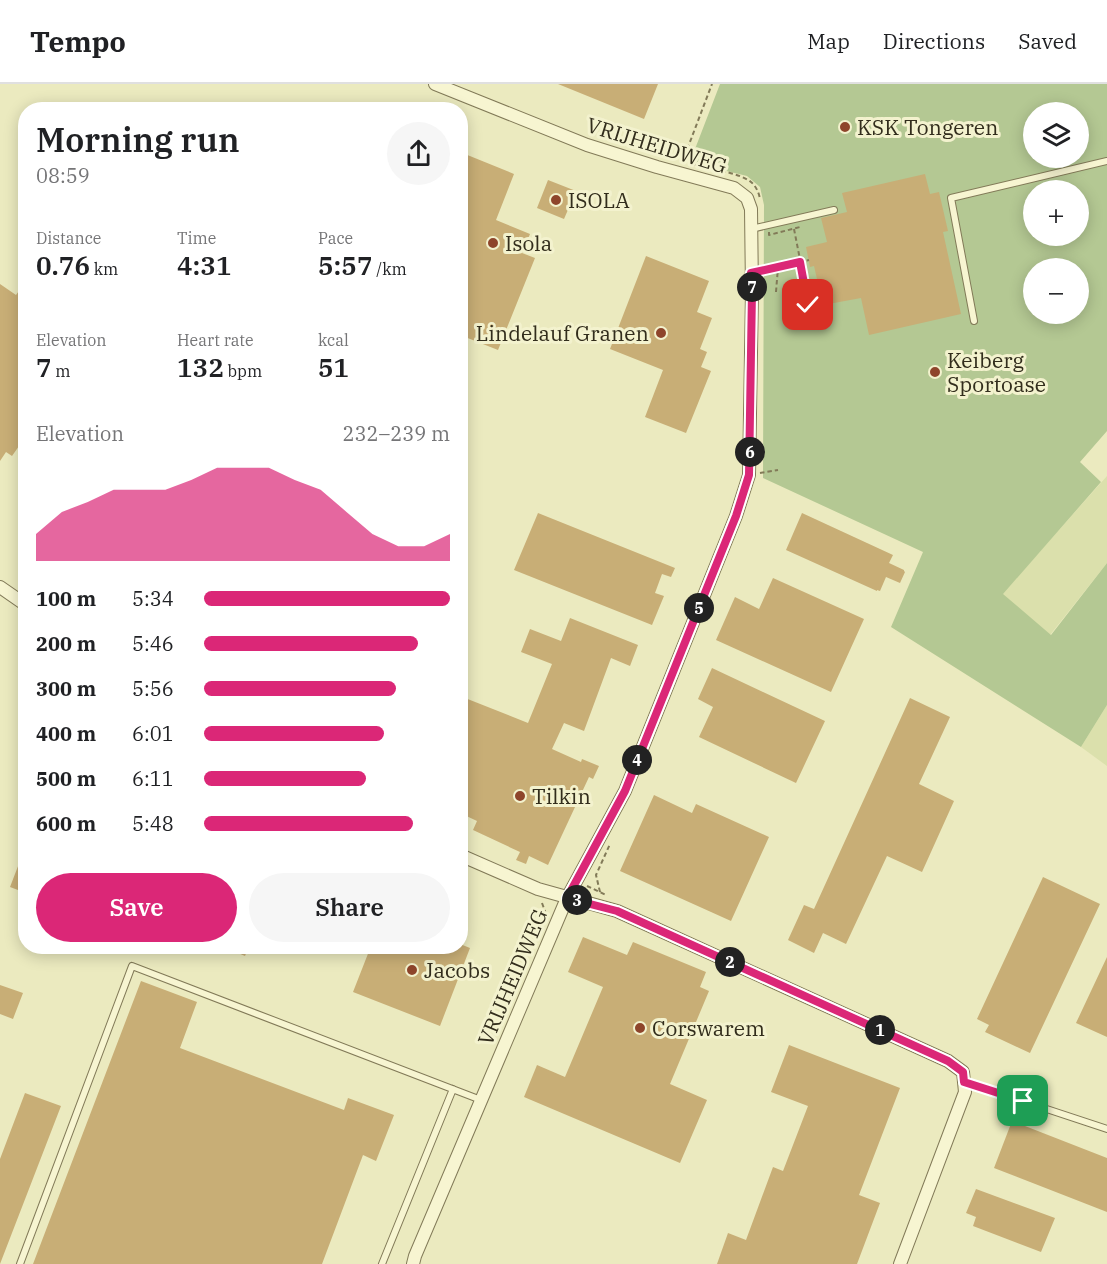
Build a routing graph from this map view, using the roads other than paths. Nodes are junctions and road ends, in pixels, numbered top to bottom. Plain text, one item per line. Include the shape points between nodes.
1 (435, 84) edge
2 (1107, 161) edge
3 (834, 210) dead end
4 (751, 229) junction
5 (974, 321) dead end
6 (0, 587) edge
7 (18, 599) edge
8 (468, 859) edge
9 (567, 898) junction
10 (964, 1082) junction
11 (453, 1089) junction
12 (481, 1100) junction
13 (1107, 1129) edge
14 (20, 1264) edge
15 (382, 1264) edge
16 (413, 1264) edge
17 (900, 1264) edge

1 - 4 street, VRIJHEIDWEG via 587,146 734,188 747,198
2 - 5 lane via 951,198
3 - 4 lane
4 - 9 street, VRIJHEIDWEG via 749,475 732,527 625,791
6 - 7 street
8 - 9 street via 538,890
9 - 10 street via 617,911 948,1061 963,1072
9 - 12 street, VRIJHEIDWEG
10 - 13 lane
10 - 17 street via 965,1092
11 - 12 lane
11 - 14 lane via 132,966
11 - 15 lane
12 - 16 street, VRIJHEIDWEG

